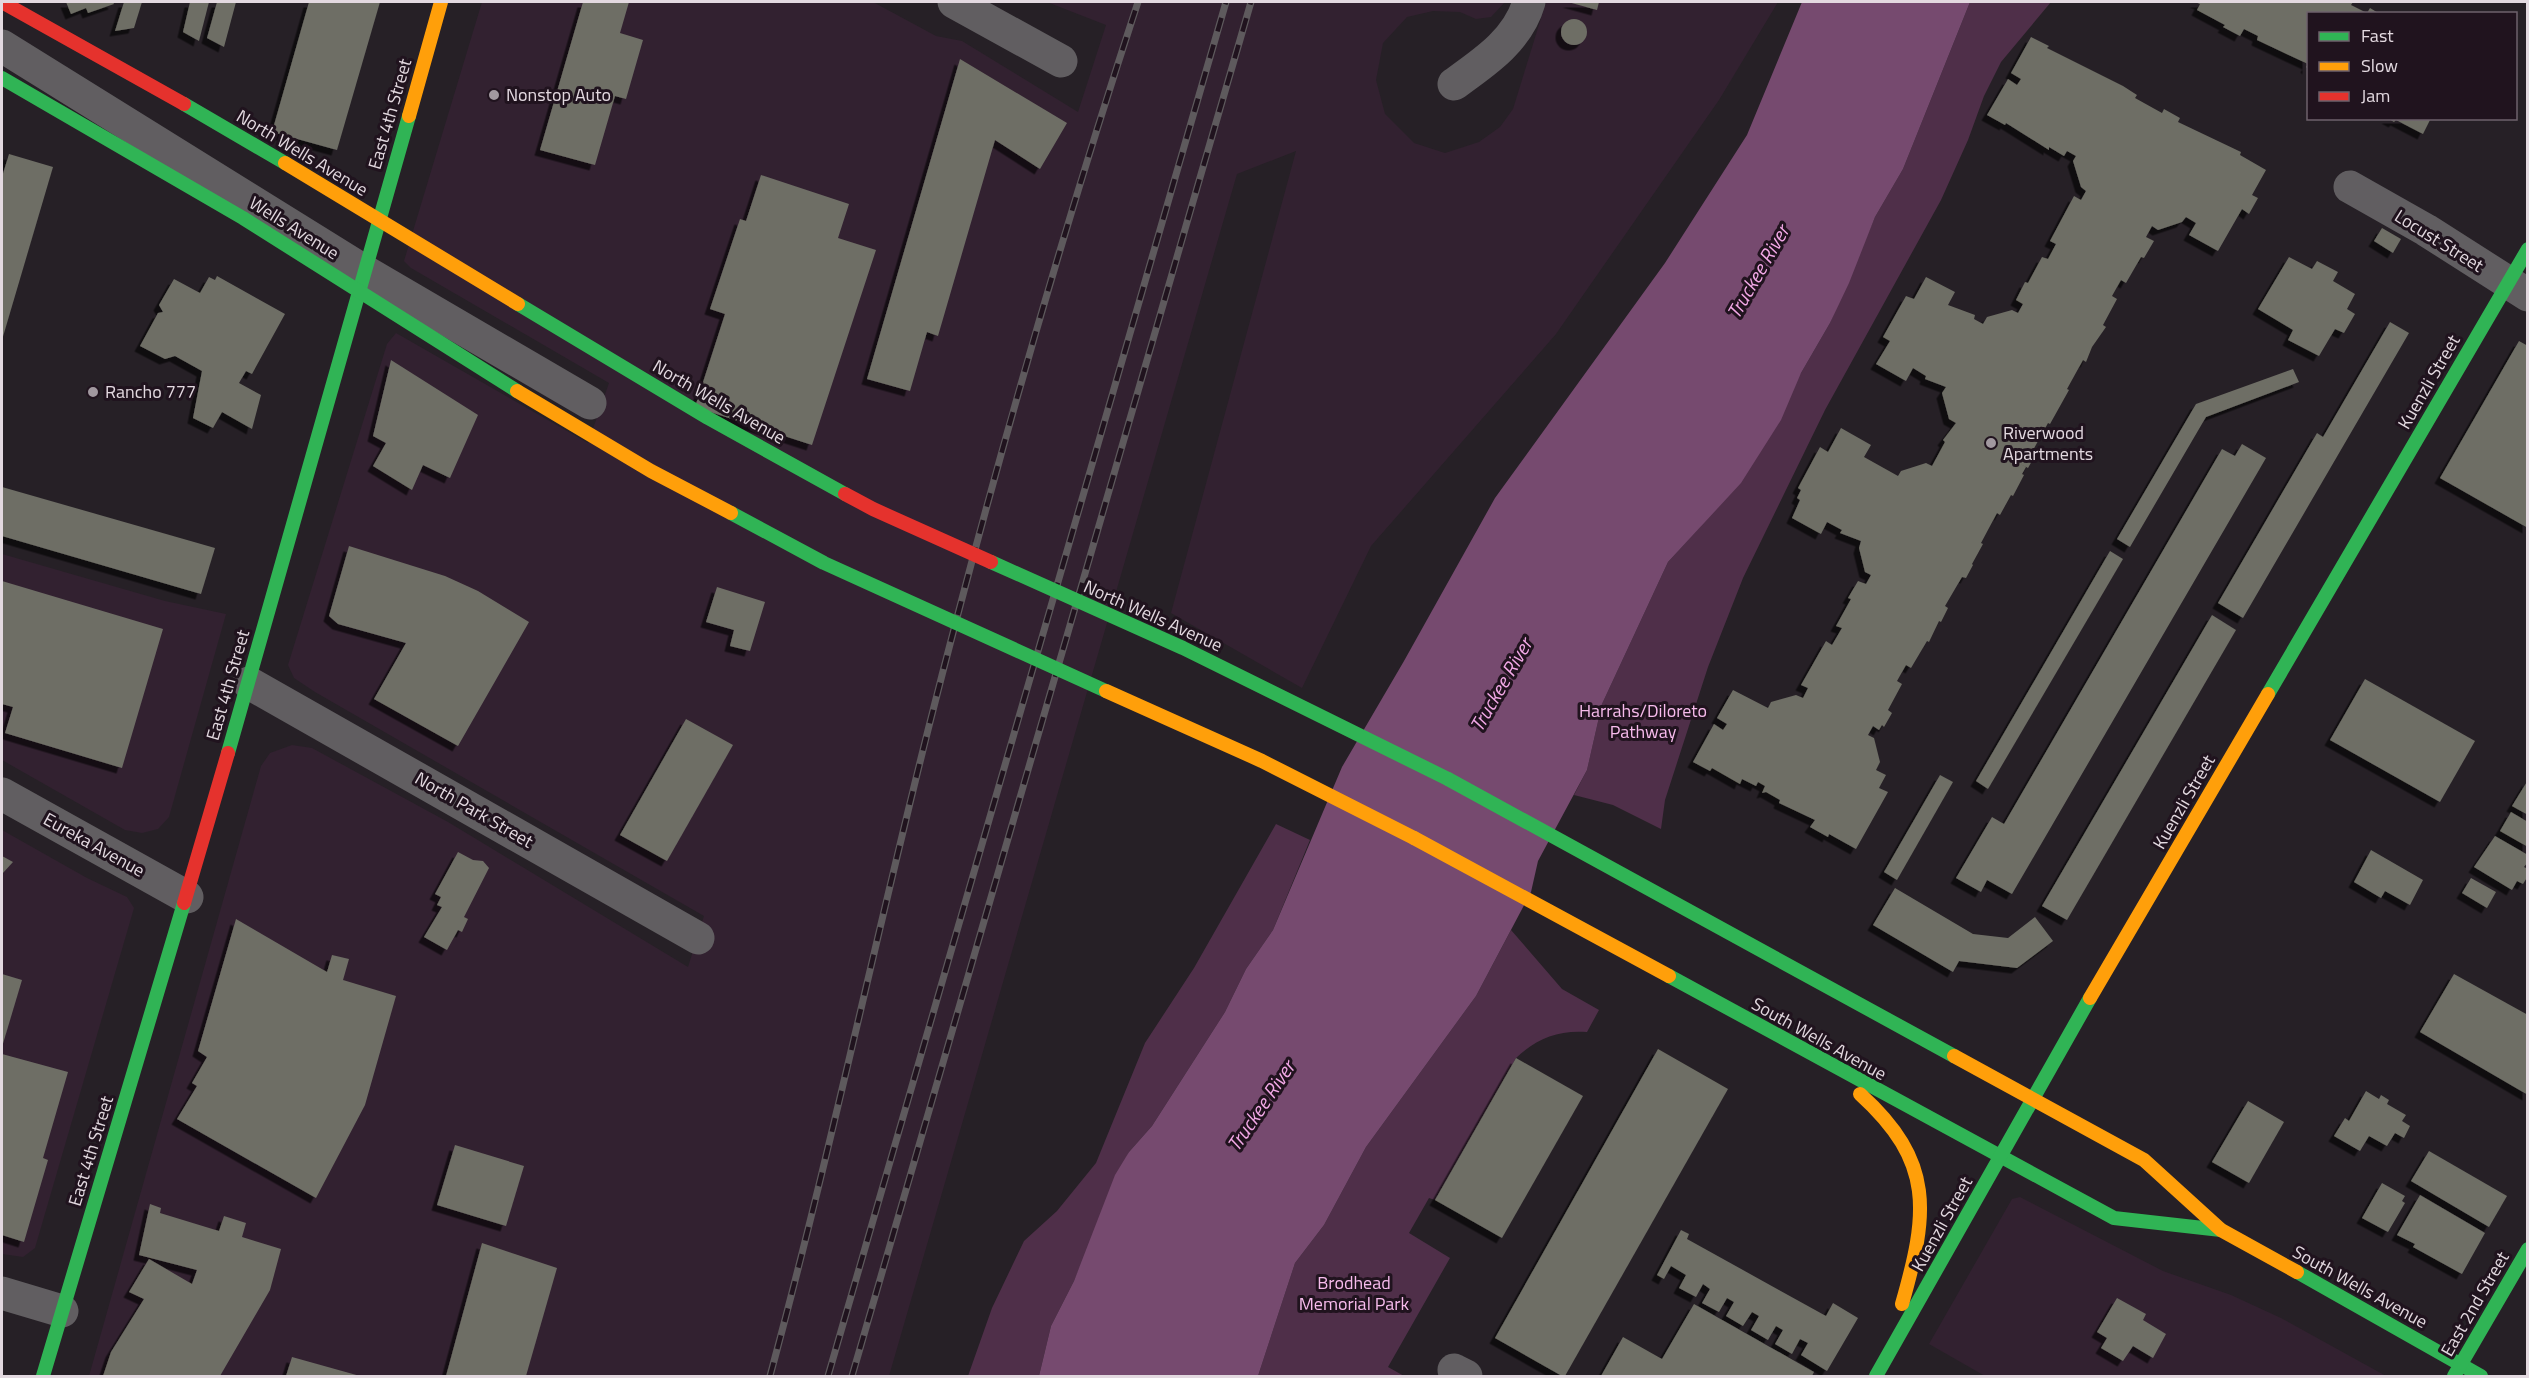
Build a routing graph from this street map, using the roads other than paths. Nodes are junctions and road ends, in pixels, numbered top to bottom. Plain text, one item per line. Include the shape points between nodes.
1 (2, 2) edge
2 (441, 2) edge
3 (954, 2) edge
4 (1529, 2) edge
5 (2, 46) edge
6 (1061, 61) dead end
7 (2, 78) edge
8 (1454, 84) dead end
9 (2350, 188) dead end
10 (2528, 249) edge
11 (364, 271) junction
12 (2517, 290) edge
13 (590, 403) dead end
14 (249, 683) junction
15 (1448, 779) joint
16 (2, 794) edge
17 (187, 897) junction
18 (698, 938) dead end
19 (1806, 1052) junction
20 (2031, 1099) junction
21 (2000, 1158) junction
22 (2221, 1230) junction
23 (2528, 1249) edge
24 (2, 1293) edge
25 (62, 1311) junction
26 (1884, 1362) junction
27 (2457, 1371) edge
28 (43, 1377) edge
29 (1876, 1377) edge
30 (2481, 1377) edge

1 - 15 main road, North Wells Avenue, bridge via 285,163 708,418 873,509 1184,648
2 - 11 main road, East 4th Street
3 - 6 street
4 - 8 street via 1513,34 1492,57
5 - 11 street, Wells Avenue
7 - 19 main road, South Wells Avenue, bridge via 243,218 651,471 824,563 1262,761 1414,838
9 - 12 street, Locust Street via 2426,230
10 - 12 main road, Kuenzli Street
11 - 13 street, Wells Avenue
11 - 14 main road, East 4th Street
12 - 20 main road, Kuenzli Street
14 - 17 main road, East 4th Street
14 - 18 street, North Park Street
15 - 20 main road, South Wells Avenue
16 - 17 street, Eureka Avenue
17 - 25 main road, East 4th Street
19 - 21 main road, South Wells Avenue
19 - 26 main road via 1877,1107 1905,1145 1916,1171 1922,1220 1914,1268
20 - 21 main road, Kuenzli Street
20 - 22 main road, South Wells Avenue via 2144,1160
21 - 22 main road, South Wells Avenue via 2114,1218
21 - 26 main road, Kuenzli Street
22 - 27 main road, South Wells Avenue
23 - 27 main road, East 2nd Street
24 - 25 street
25 - 28 main road, East 4th Street
26 - 29 main road, Kuenzli Street
27 - 30 main road, South Wells Avenue

